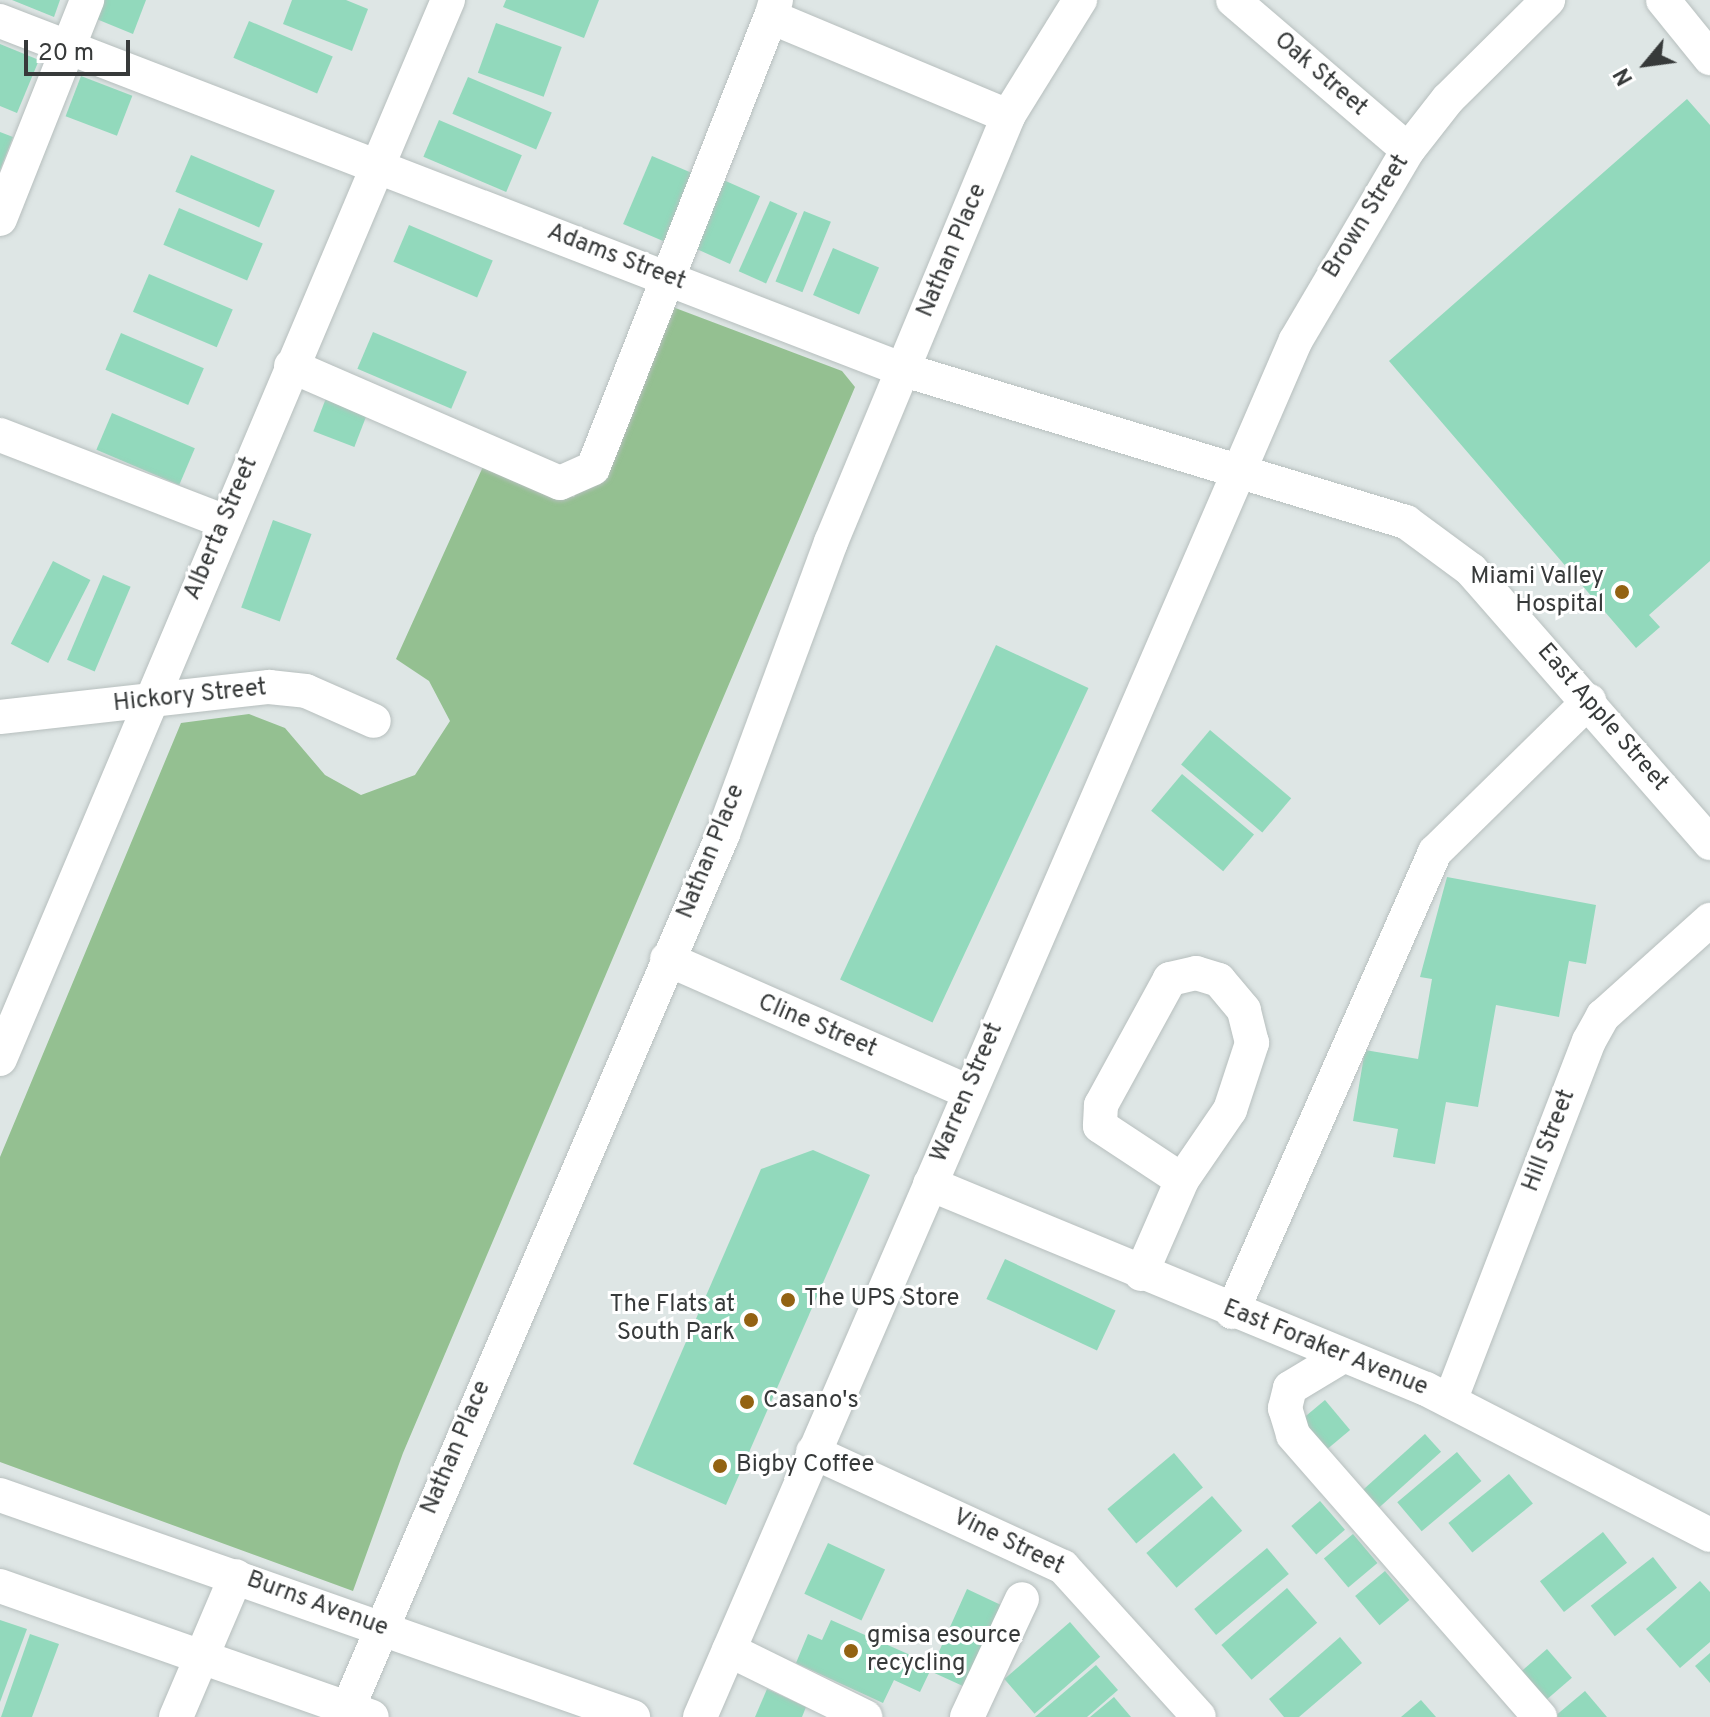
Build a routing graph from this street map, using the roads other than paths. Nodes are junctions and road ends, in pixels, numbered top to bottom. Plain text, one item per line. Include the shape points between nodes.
1 (87, 0) edge
2 (448, 0) edge
3 (1080, 0) edge
4 (1233, 0) edge
5 (1548, 0) edge
6 (1663, 0) edge
7 (774, 8) edge
8 (0, 21) edge
9 (70, 46) junction
10 (1710, 58) edge
11 (1008, 116) junction
12 (1408, 150) junction
13 (379, 166) junction
14 (0, 219) edge
15 (666, 278) junction
16 (291, 366) junction
17 (901, 369) junction
18 (0, 435) edge
19 (1240, 471) junction
20 (225, 522) junction
21 (151, 699) junction
22 (1589, 701) junction
23 (0, 717) edge
24 (374, 721) dead end
25 (1710, 843) edge
26 (1710, 920) edge
27 (667, 959) junction
28 (0, 1059) edge
29 (968, 1092) junction
30 (1182, 1180) junction
31 (930, 1184) junction
32 (1141, 1274) junction
33 (1232, 1312) junction
34 (1343, 1356) junction
35 (1450, 1401) junction
36 (813, 1452) junction
37 (0, 1495) edge
38 (1710, 1535) edge
39 (236, 1576) junction
40 (0, 1586) edge
41 (1022, 1599) dead end
42 (380, 1628) junction
43 (729, 1650) junction
44 (202, 1655) junction
45 (360, 1713) edge
46 (176, 1717) edge
47 (633, 1717) edge
48 (700, 1717) edge
49 (865, 1717) edge
50 (967, 1717) edge
51 (1199, 1717) edge
52 (1540, 1717) edge

1 - 9 street
2 - 13 street, Alberta Street
3 - 11 street, Nathan Place
4 - 12 street, Oak Street
5 - 12 street, Brown Street via 1448,99
6 - 10 street
7 - 11 street
7 - 15 street
8 - 9 street, Adams Street
9 - 13 street, Adams Street
9 - 14 street
11 - 17 street, Nathan Place
12 - 19 street, Brown Street via 1337,262
13 - 15 street, Adams Street
13 - 16 street, Alberta Street
15 - 16 street via 593,468 560,483
15 - 17 street, Adams Street
16 - 20 street, Alberta Street
17 - 19 street, Adams Street
17 - 27 street, Nathan Place
18 - 20 street
19 - 22 street, East Apple Street via 1406,522 1471,570
19 - 29 street, Warren Street
20 - 21 street, Alberta Street
21 - 23 street, Hickory Street
21 - 24 street, Hickory Street via 306,691
21 - 28 street, Alberta Street
22 - 25 street, East Apple Street
22 - 33 street via 1435,852
26 - 35 street, Hill Street via 1603,1016 1589,1041
27 - 29 street, Cline Street
27 - 42 street, Nathan Place
29 - 31 street, Warren Street
30 - 30 street via 1230,1110 1252,1043 1244,1010 1219,980 1196,973 1170,979 1101,1105 1100,1126
30 - 32 street
31 - 32 street, East Foraker Avenue
31 - 36 street, Warren Street
32 - 33 street, East Foraker Avenue
33 - 34 street, East Foraker Avenue
34 - 35 street, East Foraker Avenue
34 - 52 street via 1290,1388 1285,1408 1293,1435
35 - 38 street, East Foraker Avenue
36 - 43 street, Warren Street
36 - 51 street, Vine Street via 1063,1567
37 - 39 street, Burns Avenue
39 - 42 street, Burns Avenue
39 - 44 street
40 - 44 street
41 - 50 street
42 - 45 street, Nathan Place
42 - 47 street, Burns Avenue
43 - 48 street, Warren Street
43 - 49 street
44 - 45 street
44 - 46 street

